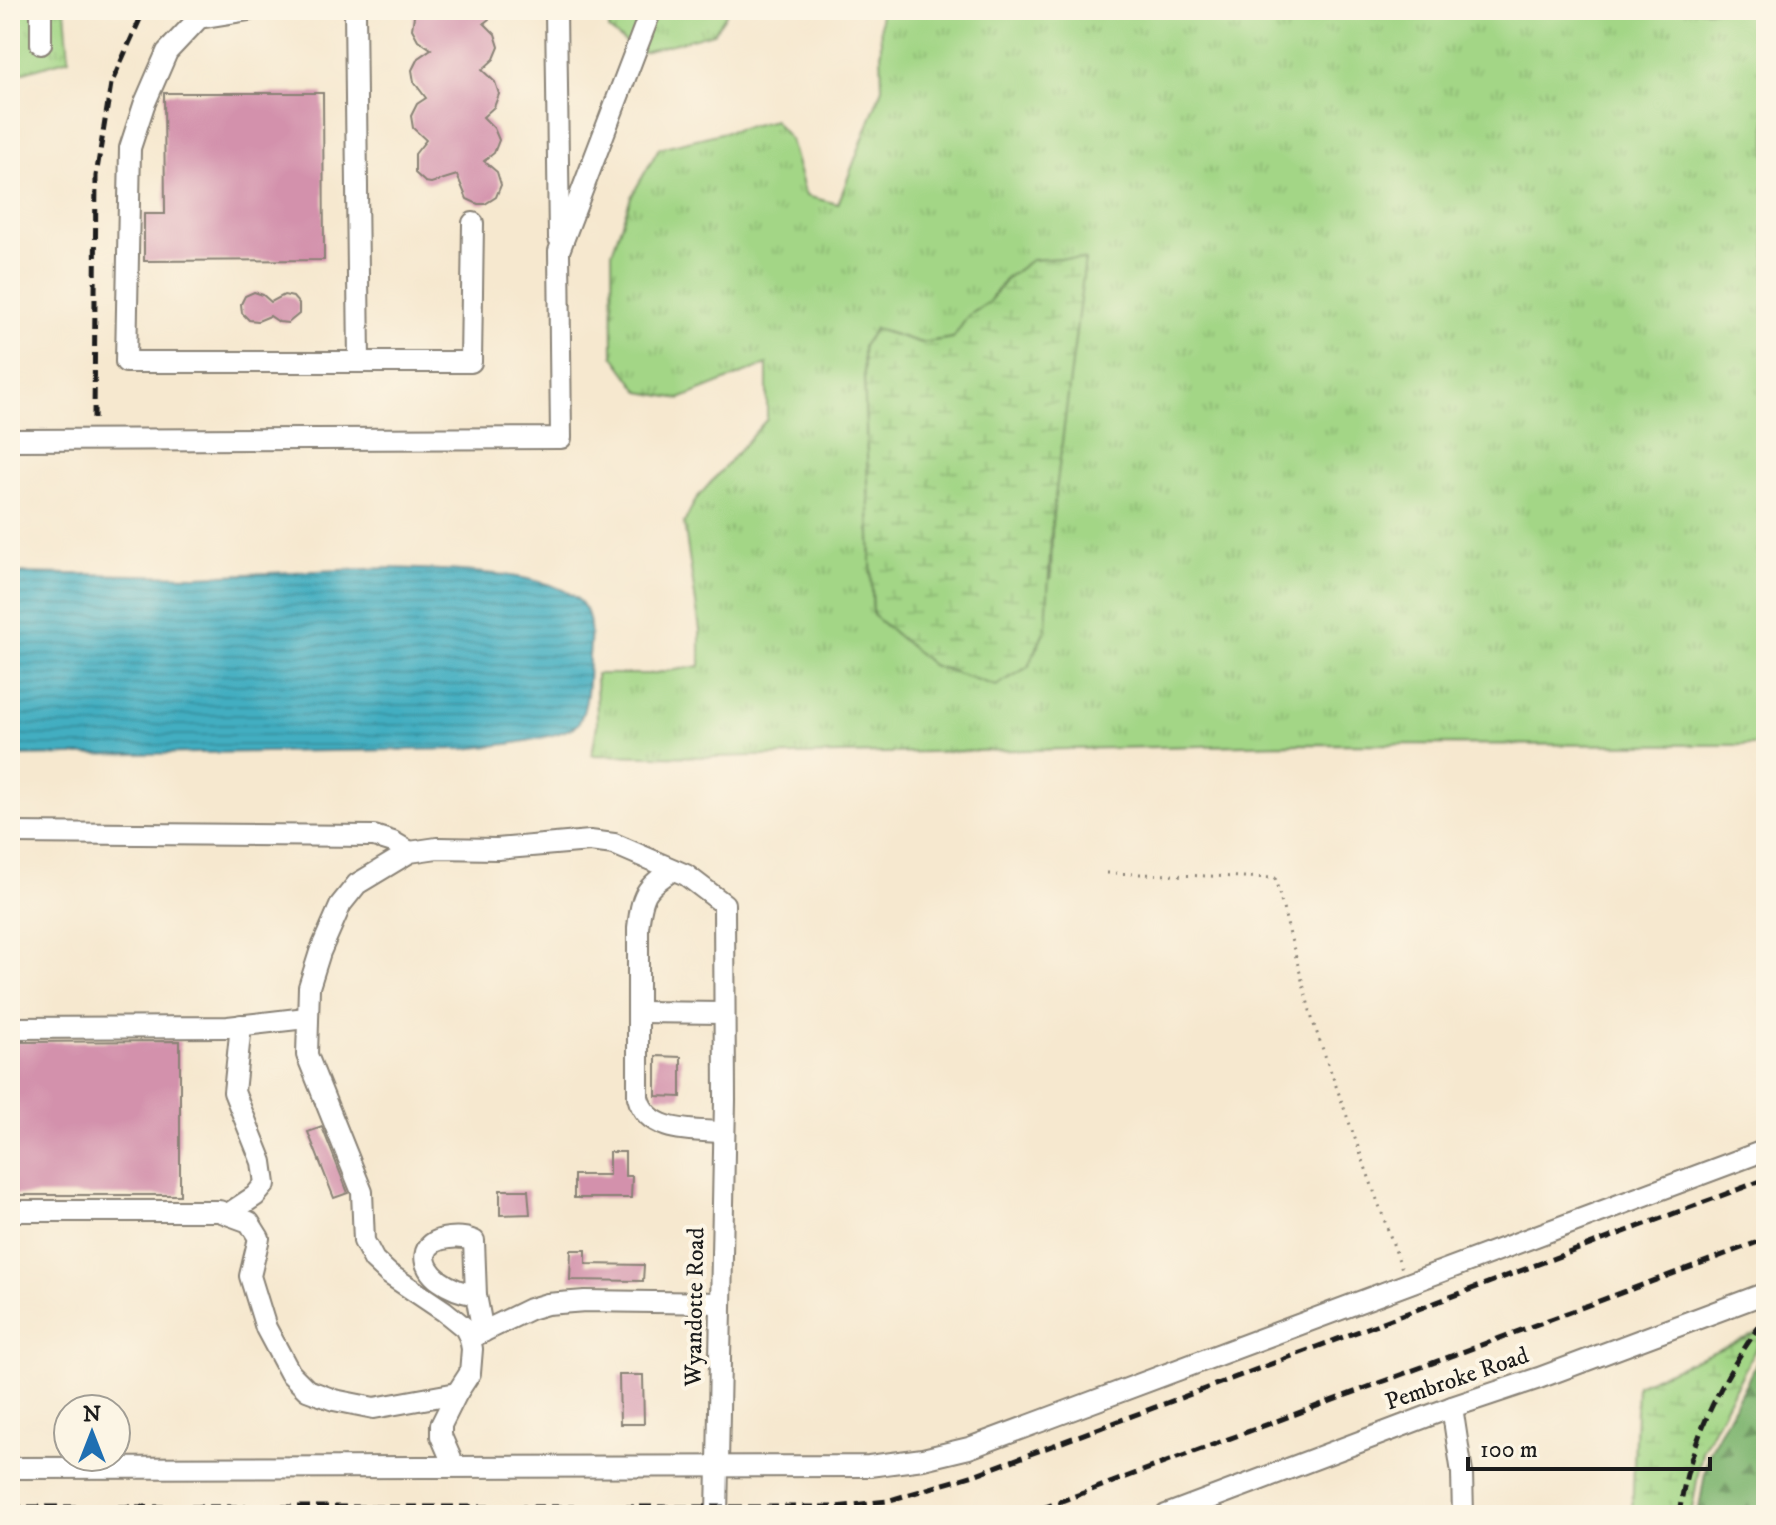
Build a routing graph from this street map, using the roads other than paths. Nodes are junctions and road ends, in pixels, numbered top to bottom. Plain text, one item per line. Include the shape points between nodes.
1 (41, 10) edge
2 (249, 10) edge
3 (355, 10) edge
4 (556, 10) edge
5 (651, 10) edge
6 (41, 44) dead end
7 (473, 223) dead end
8 (559, 251) junction
9 (359, 362) junction
10 (10, 440) edge
11 (10, 833) edge
12 (410, 852) junction
13 (673, 870) junction
14 (638, 1012) junction
15 (724, 1013) junction
16 (306, 1018) junction
17 (241, 1025) junction
18 (10, 1028) edge
19 (724, 1132) junction
20 (1766, 1150) edge
21 (10, 1211) edge
22 (228, 1214) junction
23 (1766, 1293) edge
24 (476, 1295) dead end
25 (721, 1303) junction
26 (476, 1335) junction
27 (457, 1393) junction
28 (1452, 1407) junction
29 (718, 1465) junction
30 (454, 1466) junction
31 (10, 1468) edge
32 (717, 1515) edge
33 (1166, 1515) edge
34 (1463, 1515) edge

1 - 6 street
2 - 9 street via 199,18 167,52 144,105 130,148 126,362
3 - 9 street
4 - 8 street
5 - 8 street
7 - 9 street via 471,362
8 - 10 street via 561,438
11 - 12 street via 374,836
12 - 13 street via 590,841 628,849
12 - 16 street via 357,884 341,904 309,987
13 - 14 street via 651,883 641,907
13 - 15 street, Wyandotte Road via 724,904
14 - 15 street
14 - 19 street via 640,1107 647,1116 675,1128
15 - 19 street, Wyandotte Road
16 - 17 street
16 - 26 street via 307,1055 362,1192 364,1241 374,1260
17 - 18 street
17 - 22 street via 234,1092 262,1162 265,1184
19 - 25 street, Wyandotte Road
20 - 29 street via 969,1448 869,1466
21 - 22 street
22 - 27 street via 249,1222 259,1238 250,1276 266,1328 290,1373 307,1390 374,1408
23 - 28 street, Pembroke Road
24 - 26 street
25 - 26 street via 557,1303 530,1309
25 - 29 street, Wyandotte Road
26 - 27 street via 470,1373
27 - 30 street via 441,1425
28 - 33 street, Pembroke Road
28 - 34 street
29 - 30 street
29 - 32 street, Wyandotte Road
30 - 31 street

